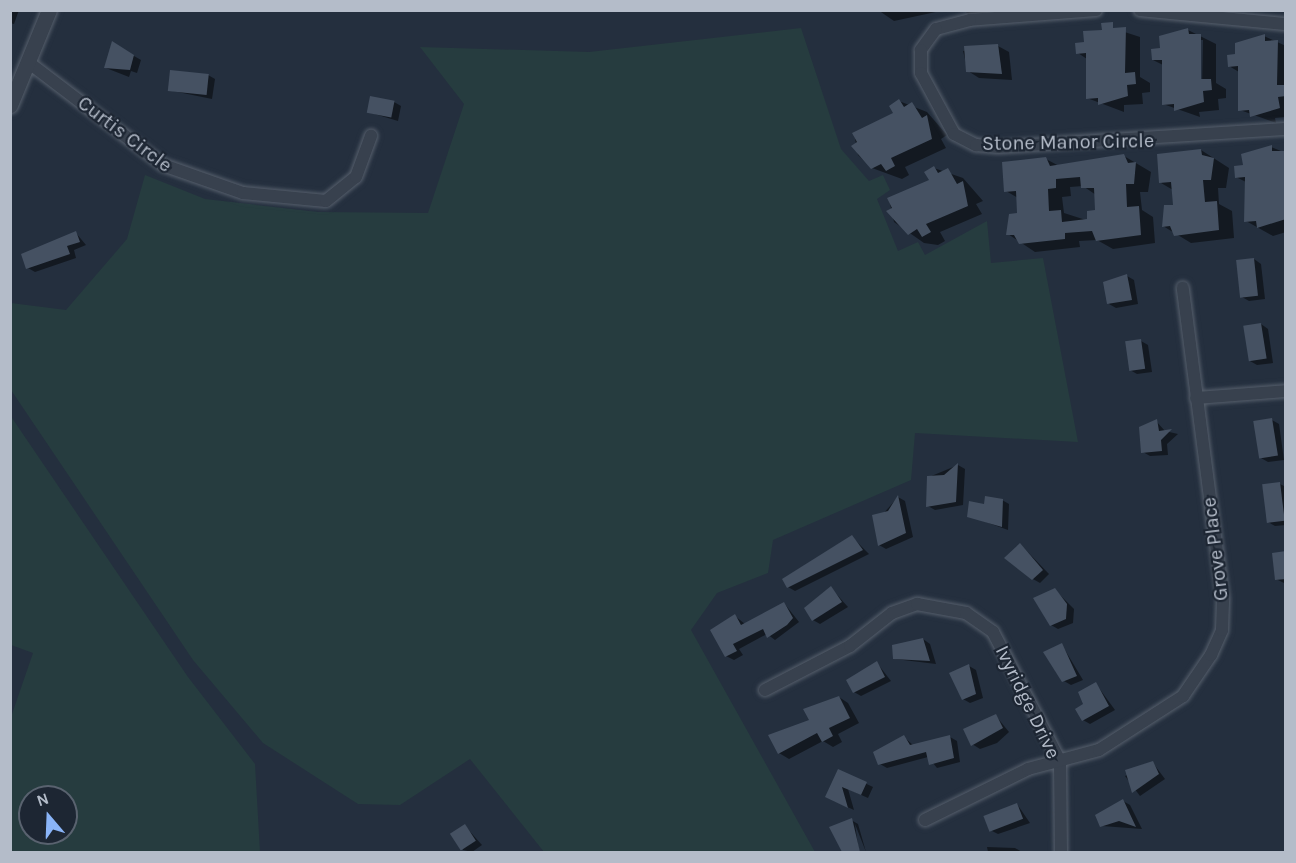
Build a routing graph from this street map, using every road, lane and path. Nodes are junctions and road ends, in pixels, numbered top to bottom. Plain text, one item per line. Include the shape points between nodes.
1 (49, 10) edge
2 (1096, 10) edge
3 (1140, 10) edge
4 (1056, 11) edge
5 (1038, 12) edge
6 (1286, 24) edge
7 (28, 62) junction
8 (10, 105) edge
9 (1286, 129) edge
10 (371, 136) dead end
11 (1183, 288) dead end
12 (1286, 391) edge
13 (1196, 398) junction
14 (765, 690) dead end
15 (1060, 761) junction
16 (925, 820) dead end
17 (1061, 852) edge

1 - 7 street
2 - 4 street, Stone Manor Circle
3 - 6 street
4 - 5 street, Stone Manor Circle
5 - 9 street, Stone Manor Circle via 951,23 927,38 921,73 944,121 964,141 999,147 1154,141
7 - 8 street
7 - 10 street, Curtis Circle via 163,165 243,193 326,201 356,177
11 - 13 street, Grove Place
12 - 13 street
13 - 15 street, Grove Place via 1223,598 1222,630 1183,696 1099,750
14 - 15 street, Ivyridge Drive via 850,646 892,613 917,604 948,606 993,633
15 - 16 street, Grove Place via 1028,769
15 - 17 street, Ivyridge Drive

